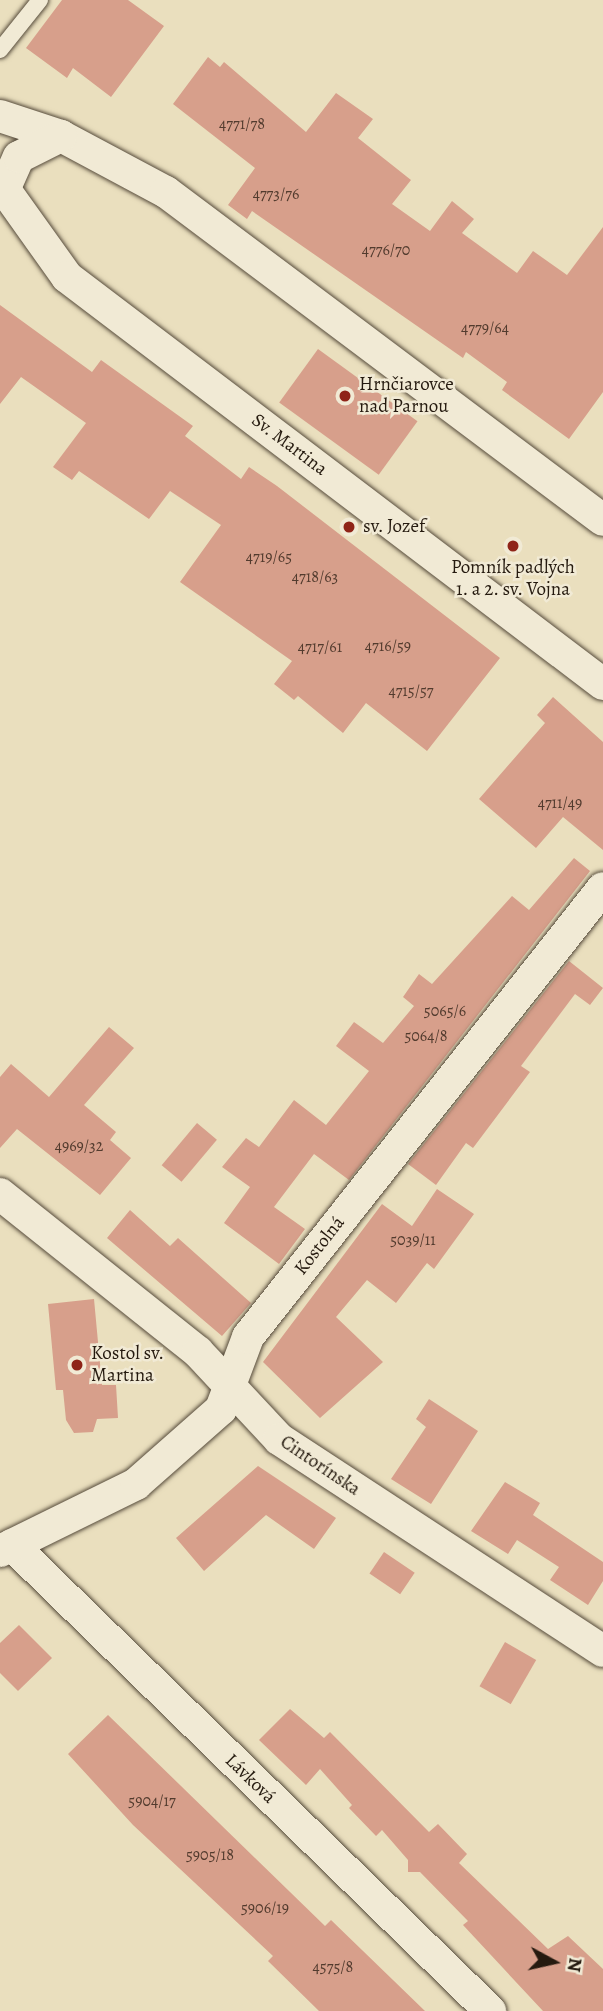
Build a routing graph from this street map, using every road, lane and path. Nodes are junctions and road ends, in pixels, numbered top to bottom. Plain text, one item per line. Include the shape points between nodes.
1 (40, 0) edge
2 (0, 50) edge
3 (0, 116) edge
4 (61, 136) junction
5 (2, 187) edge
6 (603, 520) edge
7 (603, 684) edge
8 (603, 888) edge
9 (0, 1194) edge
10 (229, 1385) junction
11 (6, 1548) edge
12 (603, 1651) edge
13 (490, 2011) edge

1 - 2 lane
3 - 4 street
4 - 5 street via 19,157
4 - 6 street via 166,192
5 - 7 street, Sv. Martina via 67,277
8 - 10 street, Kostolná via 248,1337
9 - 10 street, Cintorínska via 198,1352
10 - 11 street, Kostolná via 221,1409 136,1484
10 - 12 street, Cintorínska via 279,1439
11 - 13 street, Lávková

